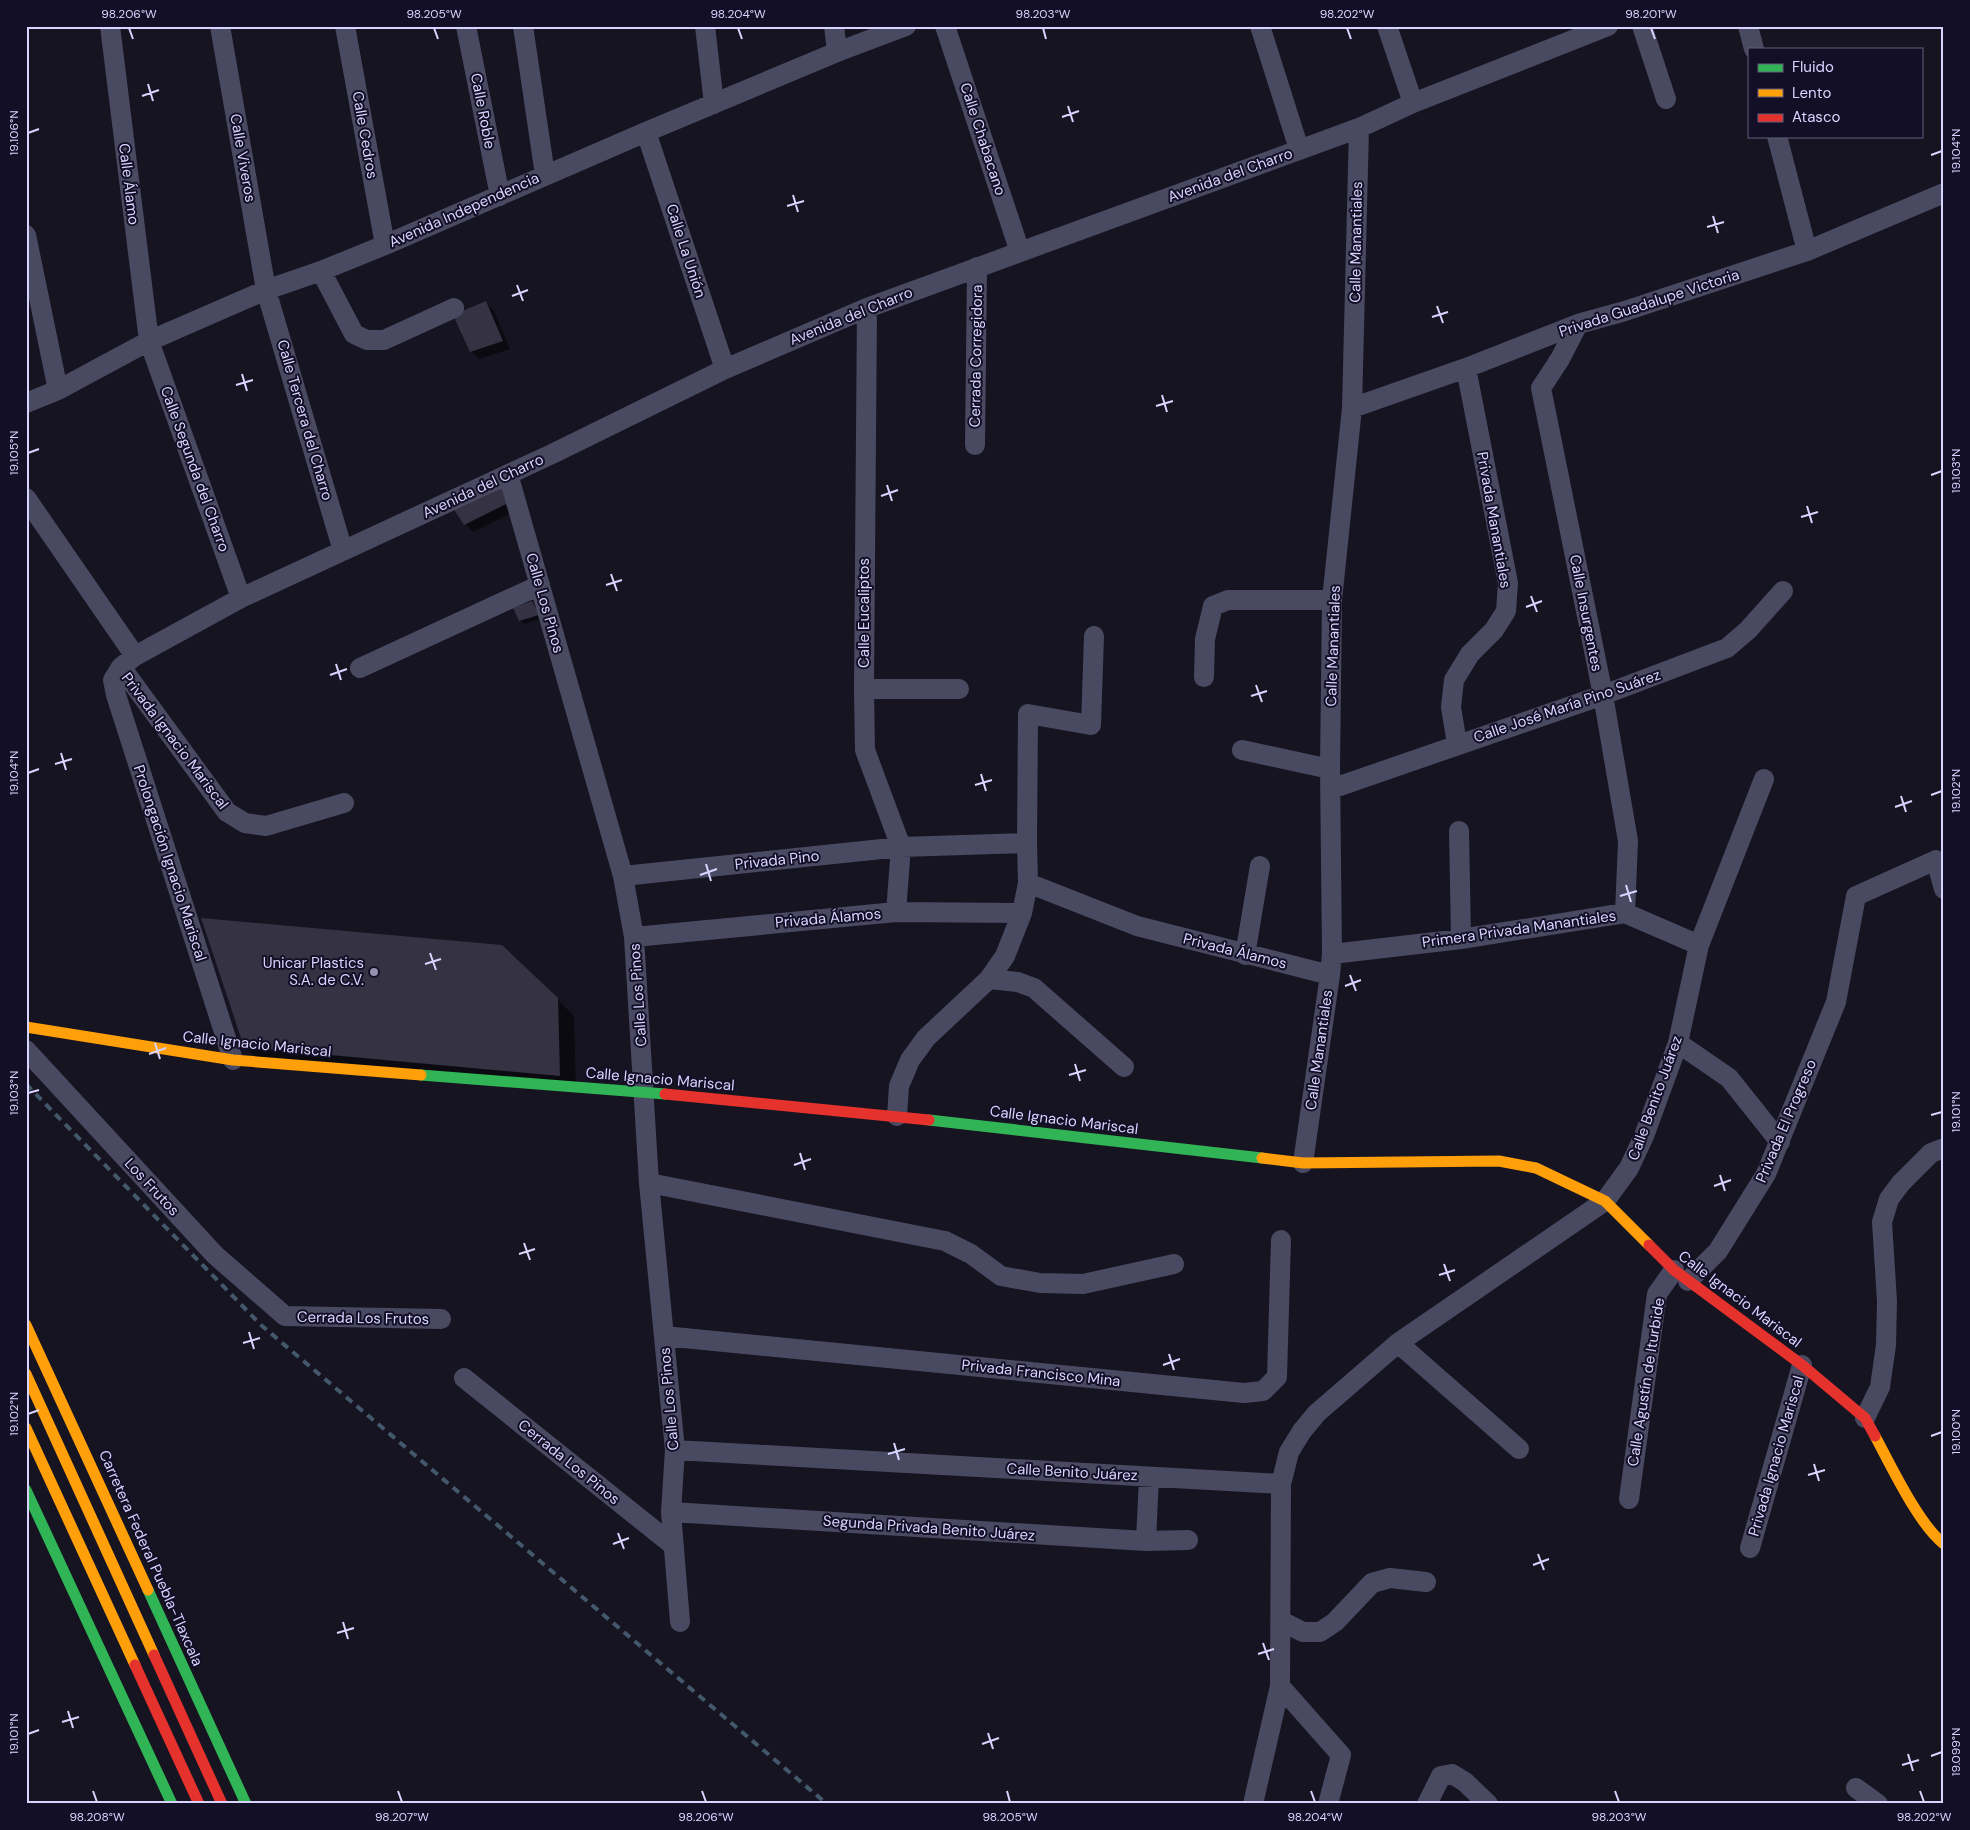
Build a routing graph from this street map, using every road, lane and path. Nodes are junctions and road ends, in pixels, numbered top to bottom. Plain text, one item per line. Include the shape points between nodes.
1 (110, 26) edge
2 (220, 26) edge
3 (345, 26) edge
4 (466, 26) edge
5 (523, 26) edge
6 (705, 26) edge
7 (834, 26) edge
8 (906, 26) edge
9 (945, 26) edge
10 (1260, 26) edge
11 (1387, 26) edge
12 (1642, 26) edge
13 (1748, 26) edge
14 (1604, 27) edge
15 (1754, 48) edge
16 (837, 52) junction
17 (1666, 99) dead end
18 (1413, 103) junction
19 (714, 104) junction
20 (1359, 128) junction
21 (646, 132) junction
22 (1778, 138) edge
23 (1299, 149) junction
24 (545, 175) junction
25 (1944, 193) edge
26 (500, 196) junction
27 (26, 235) edge
28 (385, 245) junction
29 (1807, 251) junction
30 (1020, 252) junction
31 (976, 267) junction
32 (321, 271) junction
33 (266, 290) junction
34 (454, 308) dead end
35 (867, 308) junction
36 (1578, 324) junction
37 (149, 341) junction
38 (1466, 368) junction
39 (725, 369) junction
40 (58, 390) junction
41 (26, 403) edge
42 (1352, 408) junction
43 (975, 445) dead end
44 (508, 474) junction
45 (26, 498) edge
46 (343, 550) junction
47 (540, 585) junction
48 (1783, 591) dead end
49 (241, 598) junction
50 (1332, 600) junction
51 (1094, 636) dead end
52 (128, 662) junction
53 (360, 668) dead end
54 (1204, 677) dead end
55 (864, 689) junction
56 (959, 689) dead end
57 (1603, 695) junction
58 (1457, 744) junction
59 (1242, 750) dead end
60 (1330, 769) junction
61 (1764, 779) dead end
62 (1330, 789) junction
63 (344, 803) dead end
64 (1459, 831) dead end
65 (1027, 843) junction
66 (901, 847) junction
67 (1260, 866) dead end
68 (623, 876) junction
69 (1028, 883) junction
70 (1944, 890) edge
71 (896, 912) junction
72 (1022, 913) junction
73 (1625, 913) junction
74 (634, 937) junction
75 (1462, 939) junction
76 (1699, 945) junction
77 (1332, 954) junction
78 (1245, 955) junction
79 (1330, 976) junction
80 (989, 979) junction
81 (26, 1027) edge
82 (1678, 1043) junction
83 (26, 1050) edge
84 (233, 1060) junction
85 (1124, 1066) dead end
86 (644, 1092) junction
87 (898, 1116) junction
88 (1780, 1142) junction
89 (1944, 1148) edge
90 (1303, 1163) junction
91 (649, 1183) junction
92 (1605, 1201) junction
93 (1281, 1240) dead end
94 (1174, 1264) dead end
95 (1681, 1276) junction
96 (284, 1316) joint
97 (441, 1319) dead end
98 (26, 1325) edge
99 (664, 1336) junction
100 (1398, 1343) junction
101 (1802, 1365) junction
102 (26, 1374) edge
103 (464, 1378) dead end
104 (1866, 1418) junction
105 (26, 1428) edge
106 (1519, 1449) dead end
107 (676, 1450) junction
108 (1149, 1476) junction
109 (1281, 1484) junction
110 (26, 1490) edge
111 (1629, 1499) dead end
112 (671, 1512) junction
113 (1188, 1540) dead end
114 (1146, 1541) junction
115 (1944, 1544) edge
116 (674, 1546) junction
117 (1750, 1548) dead end
118 (1426, 1582) dead end
119 (680, 1622) dead end
120 (1281, 1622) junction
121 (1280, 1686) junction
122 (1856, 1788) dead end
123 (172, 1804) edge
124 (199, 1804) edge
125 (222, 1804) edge
126 (246, 1804) edge
127 (1253, 1804) edge
128 (1328, 1804) edge
129 (1427, 1804) edge
130 (1488, 1804) edge
131 (1878, 1804) edge

1 - 37 street, Calle Álamo
2 - 33 street, Calle Viveros
3 - 28 street, Calle Cedros
4 - 26 street, Calle Roble
5 - 24 street
6 - 19 street
7 - 16 street
8 - 16 street, Avenida Independencia
9 - 30 street, Calle Chabacano
10 - 23 street
11 - 18 street
12 - 17 street
13 - 15 street
14 - 18 street, Avenida del Charro
16 - 19 street, Avenida Independencia
18 - 20 street, Avenida del Charro
19 - 21 street, Avenida Independencia
20 - 23 street, Avenida del Charro
20 - 42 street, Calle Manantiales
21 - 24 street, Avenida Independencia
21 - 39 street, Calle La Unión
22 - 29 street
23 - 30 street, Avenida del Charro
24 - 26 street, Avenida Independencia
25 - 29 street, Privada Guadalupe Victoria
26 - 28 street, Avenida Independencia
27 - 40 street
28 - 32 street, Avenida Independencia
29 - 36 street, Privada Guadalupe Victoria
30 - 31 street, Avenida del Charro
31 - 35 street, Avenida del Charro
31 - 43 street, Cerrada Corregidora
32 - 33 street, Avenida Independencia
32 - 34 street via 354,334 367,340 384,340
33 - 37 street, Avenida Independencia
33 - 46 street, Calle Tercera del Charro
35 - 39 street, Avenida del Charro
35 - 55 street, Calle Eucaliptos
36 - 38 street, Privada Guadalupe Victoria
36 - 57 street, Calle Insurgentes via 1542,388
37 - 40 street, Avenida Independencia
37 - 49 street, Calle Segunda del Charro
38 - 42 street, Privada Guadalupe Victoria
38 - 58 street, Privada Manantiales via 1508,583 1506,611 1494,630 1470,654 1454,680 1451,707
39 - 44 street, Avenida del Charro
40 - 41 street, Avenida Independencia
42 - 50 street, Calle Manantiales
44 - 46 street, Avenida del Charro
44 - 47 street, Calle Los Pinos
45 - 52 street
46 - 49 street, Avenida del Charro
47 - 53 street
47 - 68 street, Calle Los Pinos
48 - 57 street, Calle José María Pino Suárez via 1727,648
49 - 52 street, Avenida del Charro
50 - 54 street via 1228,600 1213,606 1205,639
50 - 60 street, Calle Manantiales
51 - 65 street via 1091,725 1028,714
52 - 63 street, Privada Ignacio Mariscal via 227,812 239,820 266,826
52 - 84 street, Prolongación Ignacio Mariscal via 113,680 116,696
55 - 56 street
55 - 66 street, Calle Eucaliptos via 865,750
57 - 58 street, Calle José María Pino Suárez
57 - 73 street, Calle Insurgentes via 1628,841
58 - 62 street, Calle José María Pino Suárez
59 - 60 street
60 - 62 street, Calle Manantiales
61 - 76 street, Calle Benito Juárez
62 - 77 street, Calle Manantiales
64 - 75 street
65 - 66 street, Privada Pino
65 - 69 street
66 - 68 street, Privada Pino
66 - 71 street, Calle Eucaliptos
67 - 78 street
68 - 74 street, Calle Los Pinos
69 - 72 street
69 - 78 street, Privada Álamos via 1137,926
70 - 88 street, Privada El Progreso via 1936,860 1856,896 1836,1002
71 - 72 street, Privada Álamos
71 - 74 street, Privada Álamos
72 - 80 street via 1005,956
73 - 75 street, Primera Privada Manantiales
73 - 76 street, Primera Privada Manantiales
74 - 86 street, Calle Los Pinos
75 - 77 street, Primera Privada Manantiales
76 - 82 street, Calle Benito Juárez
77 - 79 street, Calle Manantiales
78 - 79 street, Privada Álamos
79 - 90 street, Calle Manantiales
80 - 85 street via 1018,982 1034,988
80 - 87 street via 926,1038 910,1060 899,1086
81 - 84 street, Calle Ignacio Mariscal
82 - 88 street via 1729,1078
82 - 92 street, Calle Benito Juárez via 1633,1160
83 - 96 street, Los Frutos via 215,1255
84 - 86 street, Calle Ignacio Mariscal
86 - 87 street, Calle Ignacio Mariscal
86 - 91 street, Calle Los Pinos
87 - 90 street, Calle Ignacio Mariscal
88 - 95 street, Privada El Progreso via 1766,1174 1718,1251
89 - 104 street via 1931,1153 1901,1183 1889,1199 1882,1222 1886,1345 1880,1387
90 - 92 street, Calle Ignacio Mariscal via 1499,1161 1536,1168
91 - 94 street via 945,1241 971,1254 1001,1276 1040,1283 1083,1284
91 - 99 street, Calle Los Pinos
92 - 95 street, Calle Ignacio Mariscal
92 - 100 street, Calle Benito Juárez
93 - 99 street, Privada Francisco Mina via 1277,1377 1263,1391 1244,1393
95 - 101 street, Calle Ignacio Mariscal
95 - 111 street, Calle Agustín de Iturbide via 1657,1294
96 - 97 street, Cerrada Los Frutos
98 - 126 street, Carretera Federal Puebla-Tlaxcala
99 - 107 street, Calle Los Pinos
100 - 106 street
100 - 109 street, Calle Benito Juárez via 1317,1413 1302,1431 1289,1452
101 - 104 street, Calle Ignacio Mariscal
101 - 117 street, Privada Ignacio Mariscal
102 - 125 street
103 - 116 street, Cerrada Los Pinos
104 - 115 street, Calle Ignacio Mariscal via 1914,1506 1936,1538
105 - 124 street
107 - 108 street, Calle Benito Juárez
107 - 112 street, Calle Los Pinos
108 - 109 street, Calle Benito Juárez
108 - 114 street
109 - 120 street
110 - 123 street
112 - 114 street, Segunda Privada Benito Juárez
112 - 116 street, Calle Los Pinos
113 - 114 street, Segunda Privada Benito Juárez
116 - 119 street, Calle Los Pinos
118 - 120 street via 1390,1578 1372,1583 1335,1622 1320,1632 1303,1632
120 - 121 street
121 - 127 street
121 - 128 street via 1341,1755
122 - 131 street
129 - 130 street via 1441,1776 1452,1774

